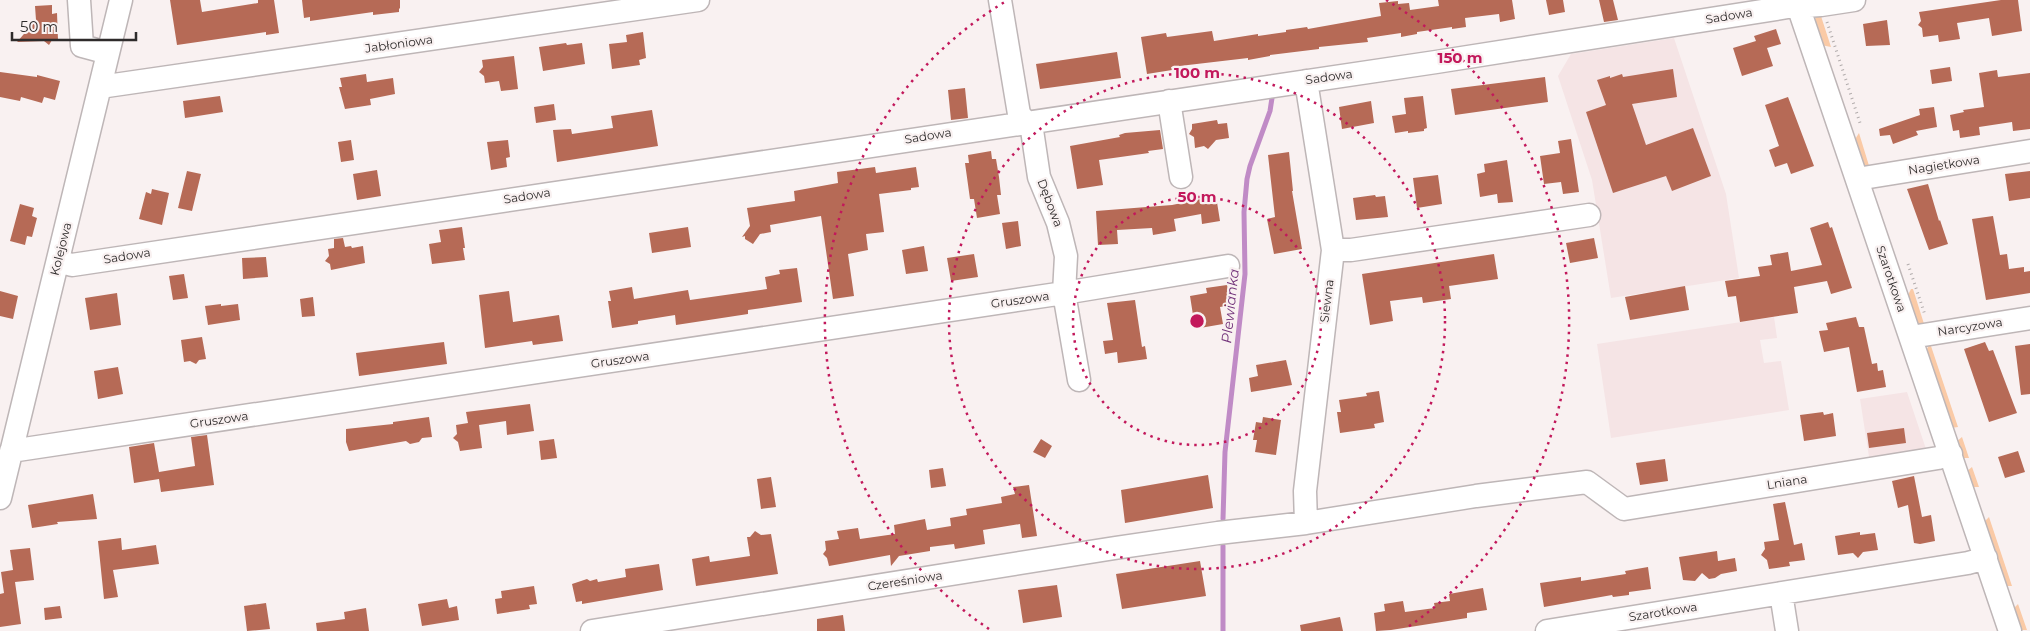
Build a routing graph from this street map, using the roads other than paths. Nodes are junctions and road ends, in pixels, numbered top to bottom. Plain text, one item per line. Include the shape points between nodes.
1 (79, 0) edge
2 (121, 0) edge
3 (698, 0) edge
4 (1000, 0) edge
5 (1854, 0) edge
6 (1797, 3) edge
7 (108, 53) junction
8 (1306, 81) junction
9 (100, 87) junction
10 (1169, 101) junction
11 (1025, 122) junction
12 (2030, 151) edge
13 (1180, 177) dead end
14 (1857, 179) junction
15 (1589, 215) dead end
16 (1333, 250) junction
17 (58, 261) junction
18 (1228, 266) dead end
19 (1064, 293) junction
20 (2030, 318) edge
21 (1911, 337) junction
22 (1079, 380) dead end
23 (11, 451) junction
24 (1951, 454) junction
25 (0, 498) edge
26 (1624, 509) joint
27 (1306, 523) junction
28 (1986, 558) junction
29 (1781, 593) junction
30 (592, 631) edge
31 (1547, 631) edge
32 (1787, 631) edge
33 (2010, 631) edge

1 - 7 street via 82,46
2 - 7 street, Kolejowa
3 - 9 street, Jabłoniowa
4 - 11 street, Dębowa via 1019,114
5 - 6 street, Sadowa
6 - 8 street, Sadowa
6 - 14 street, Szarotkowa
7 - 9 street, Kolejowa
8 - 10 street, Sadowa
8 - 16 street, Siewna
9 - 17 street, Kolejowa
10 - 11 street, Sadowa
10 - 13 street
11 - 17 street, Sadowa via 82,263
11 - 19 street, Dębowa via 1032,130 1039,177 1058,223 1066,256
12 - 14 street, Nagietkowa
14 - 21 street, Szarotkowa
15 - 16 street
16 - 27 street, Siewna via 1305,491
17 - 23 street, Kolejowa
18 - 19 street, Gruszowa
19 - 22 street, Dębowa
19 - 23 street, Gruszowa
20 - 21 street, Narcyzowa
21 - 24 street, Szarotkowa
23 - 25 street, Kolejowa
24 - 26 street, Lniana
24 - 28 street, Szarotkowa
26 - 27 street, Czereśniowa via 1587,482
27 - 30 street, Czereśniowa via 1218,533
28 - 29 street, Szarotkowa
28 - 33 street, Szarotkowa
29 - 31 street, Szarotkowa
29 - 32 street

